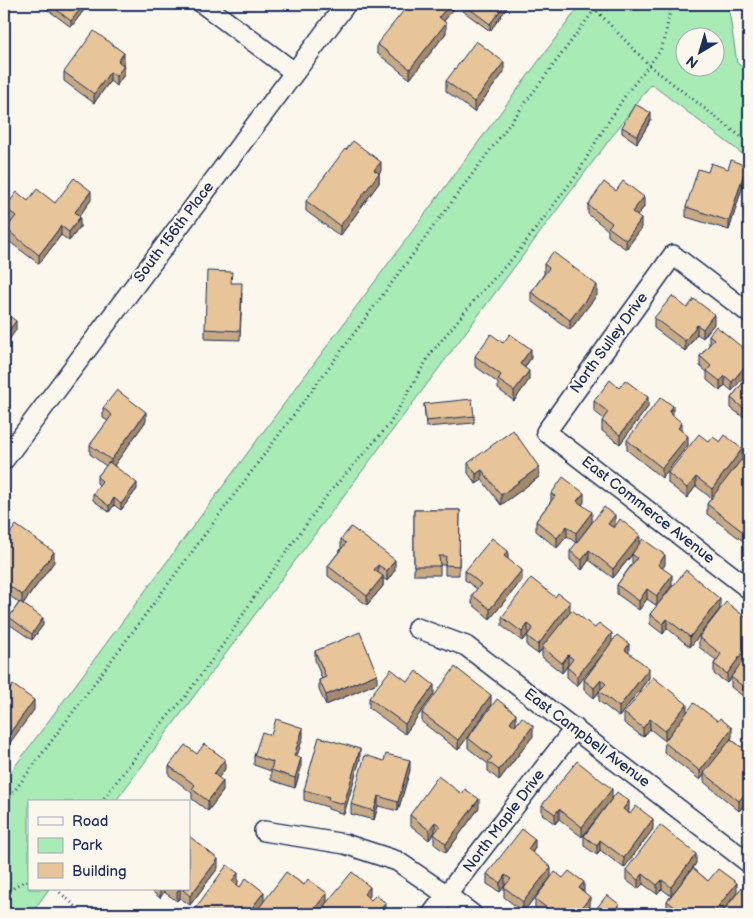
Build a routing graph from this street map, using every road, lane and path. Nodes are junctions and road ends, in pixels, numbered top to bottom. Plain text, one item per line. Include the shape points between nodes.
1 (203, 4) edge
2 (346, 4) edge
3 (590, 4) edge
4 (671, 4) edge
5 (595, 9) junction
6 (650, 66) junction
7 (294, 72) junction
8 (749, 143) edge
9 (749, 313) edge
10 (546, 432) joint
11 (4, 460) edge
12 (749, 589) edge
13 (417, 628) dead end
14 (575, 728) junction
15 (103, 800) edge
16 (4, 805) edge
17 (264, 831) dead end
18 (749, 863) edge
19 (28, 881) edge
20 (57, 890) edge
21 (447, 895) junction
22 (4, 900) edge
23 (84, 914) edge
24 (432, 914) edge
25 (472, 914) edge

1 - 7 street
2 - 7 street, South 156th Place
3 - 5 path
4 - 6 path via 665,38
5 - 6 path
5 - 16 path
6 - 8 path
6 - 15 path via 598,138 578,173 519,251 431,353 389,424 328,494 185,697
7 - 11 street, South 156th Place
9 - 10 street, North Sulley Drive via 673,255
10 - 12 street, East Commerce Avenue
13 - 14 street, East Campbell Avenue via 466,646
14 - 18 street, East Campbell Avenue
14 - 21 street, North Maple Drive
17 - 21 street via 346,844 398,861
19 - 22 path via 21,881
20 - 23 path
21 - 24 street, North Maple Drive
21 - 25 street

